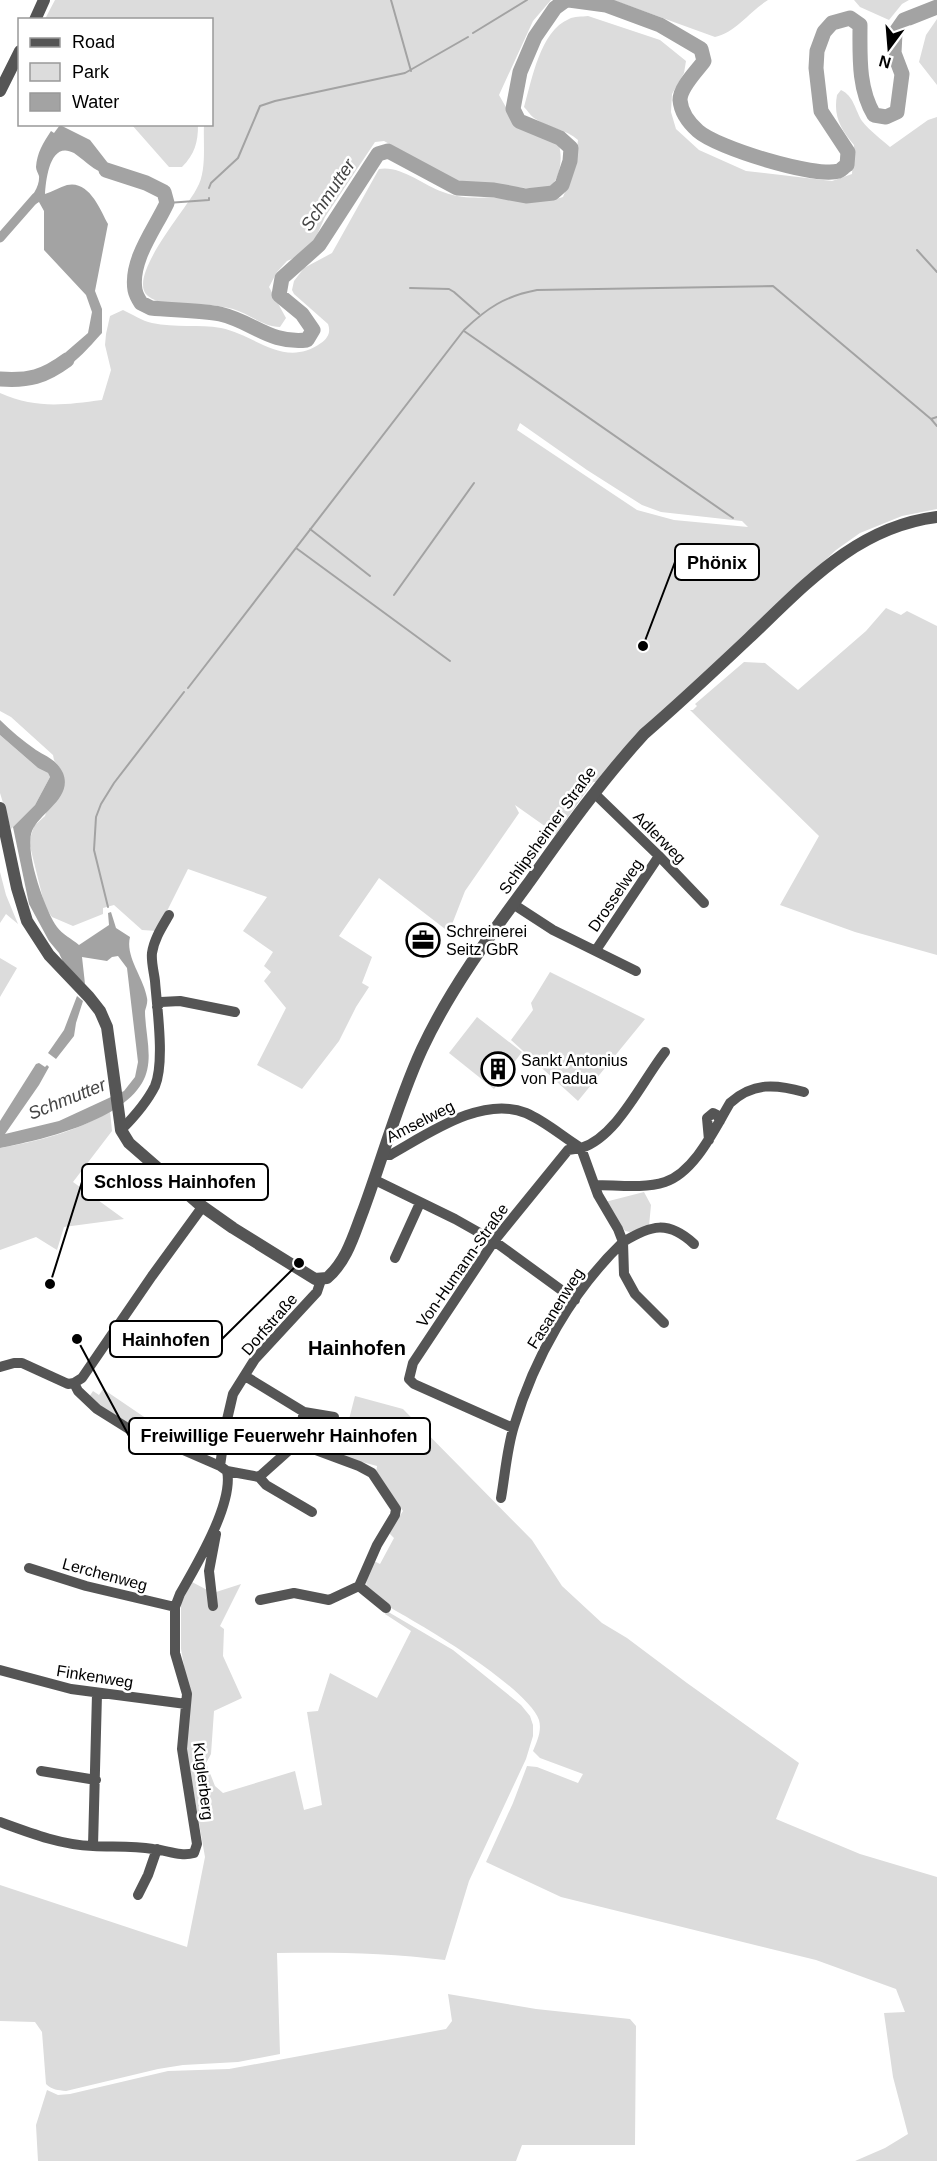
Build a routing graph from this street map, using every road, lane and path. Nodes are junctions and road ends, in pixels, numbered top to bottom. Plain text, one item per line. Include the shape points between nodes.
1 (44, 0) edge
2 (36, 18) edge
3 (18, 55) edge
4 (0, 91) edge
5 (937, 517) edge
6 (594, 793) junction
7 (0, 808) edge
8 (659, 856) junction
9 (704, 903) dead end
10 (513, 904) junction
11 (169, 915) dead end
12 (596, 950) junction
13 (636, 972) dead end
14 (157, 1007) junction
15 (235, 1012) dead end
16 (665, 1052) dead end
17 (804, 1092) dead end
18 (121, 1126) junction
19 (581, 1148) junction
20 (384, 1155) junction
21 (375, 1180) junction
22 (595, 1185) junction
23 (420, 1203) junction
24 (203, 1206) junction
25 (494, 1241) junction
26 (622, 1242) junction
27 (694, 1244) dead end
28 (395, 1258) dead end
29 (321, 1280) junction
30 (574, 1300) junction
31 (664, 1323) dead end
32 (0, 1367) edge
33 (245, 1376) junction
34 (74, 1383) junction
35 (304, 1412) junction
36 (333, 1418) dead end
37 (513, 1428) junction
38 (297, 1443) junction
39 (224, 1468) junction
40 (259, 1477) junction
41 (501, 1498) dead end
42 (312, 1512) dead end
43 (218, 1522) junction
44 (29, 1568) dead end
45 (359, 1586) junction
46 (260, 1600) dead end
47 (175, 1606) junction
48 (213, 1606) dead end
49 (386, 1608) dead end
50 (0, 1670) edge
51 (97, 1694) junction
52 (186, 1704) junction
53 (41, 1771) dead end
54 (96, 1780) junction
55 (0, 1821) edge
56 (93, 1846) junction
57 (157, 1849) junction
58 (138, 1895) dead end

1 - 2 street
3 - 4 street
5 - 6 street, Schlipsheimer Straße via 921,519 860,542 824,567 644,734
6 - 8 street, Adlerweg
6 - 10 street, Schlipsheimer Straße
7 - 18 street via 27,921 49,956 100,1011 107,1028
8 - 9 street, Adlerweg
8 - 12 street, Drosselweg
10 - 12 street, Drosselweg via 553,930
10 - 20 street, Schlipsheimer Straße via 452,994 422,1048
11 - 14 street via 152,954
12 - 13 street, Drosselweg
14 - 15 street via 161,1002 180,1001
14 - 18 street via 158,1076 132,1119
16 - 19 street via 609,1130
17 - 22 street via 768,1085 737,1096 695,1160 667,1181 638,1186
18 - 24 street via 129,1143
19 - 20 street, Amselweg via 528,1114 501,1109 457,1118
19 - 22 street
19 - 25 street, Von-Humann-Straße via 568,1150
20 - 21 street, Schlipsheimer Straße
21 - 23 street
21 - 29 street, Schlipsheimer Straße via 342,1261
22 - 26 street
23 - 25 street
23 - 28 street
24 - 29 street via 296,1268
24 - 34 street via 82,1378
25 - 30 street
25 - 37 street, Von-Humann-Straße via 413,1363 409,1379
26 - 27 street via 649,1229 671,1228
26 - 30 street, Fasanenweg
26 - 31 street via 624,1274 635,1294
29 - 33 street, Dorfstraße via 317,1292 274,1336
30 - 37 street, Fasanenweg via 533,1372
32 - 34 street via 22,1363
33 - 35 street
33 - 39 street, Dorfstraße via 233,1394 226,1424
34 - 39 street via 97,1409 137,1434
35 - 36 street
35 - 38 street
37 - 41 street, Fasanenweg
38 - 40 street
38 - 45 street via 372,1473 396,1509
39 - 40 street
39 - 43 street, Kuglerberg via 229,1479
40 - 42 street
43 - 47 street, Kuglerberg
43 - 48 street via 209,1571
44 - 47 street, Lerchenweg via 86,1586
45 - 46 street via 329,1600 294,1593
45 - 49 street
47 - 52 street, Kuglerberg via 175,1653 187,1694
50 - 51 street, Finkenweg
51 - 52 street, Finkenweg
51 - 54 street
52 - 57 street, Kuglerberg via 182,1749 197,1844 194,1853 185,1855
53 - 54 street
54 - 56 street
55 - 56 street, Kuglerberg via 64,1843
56 - 57 street, Kuglerberg
57 - 58 street

